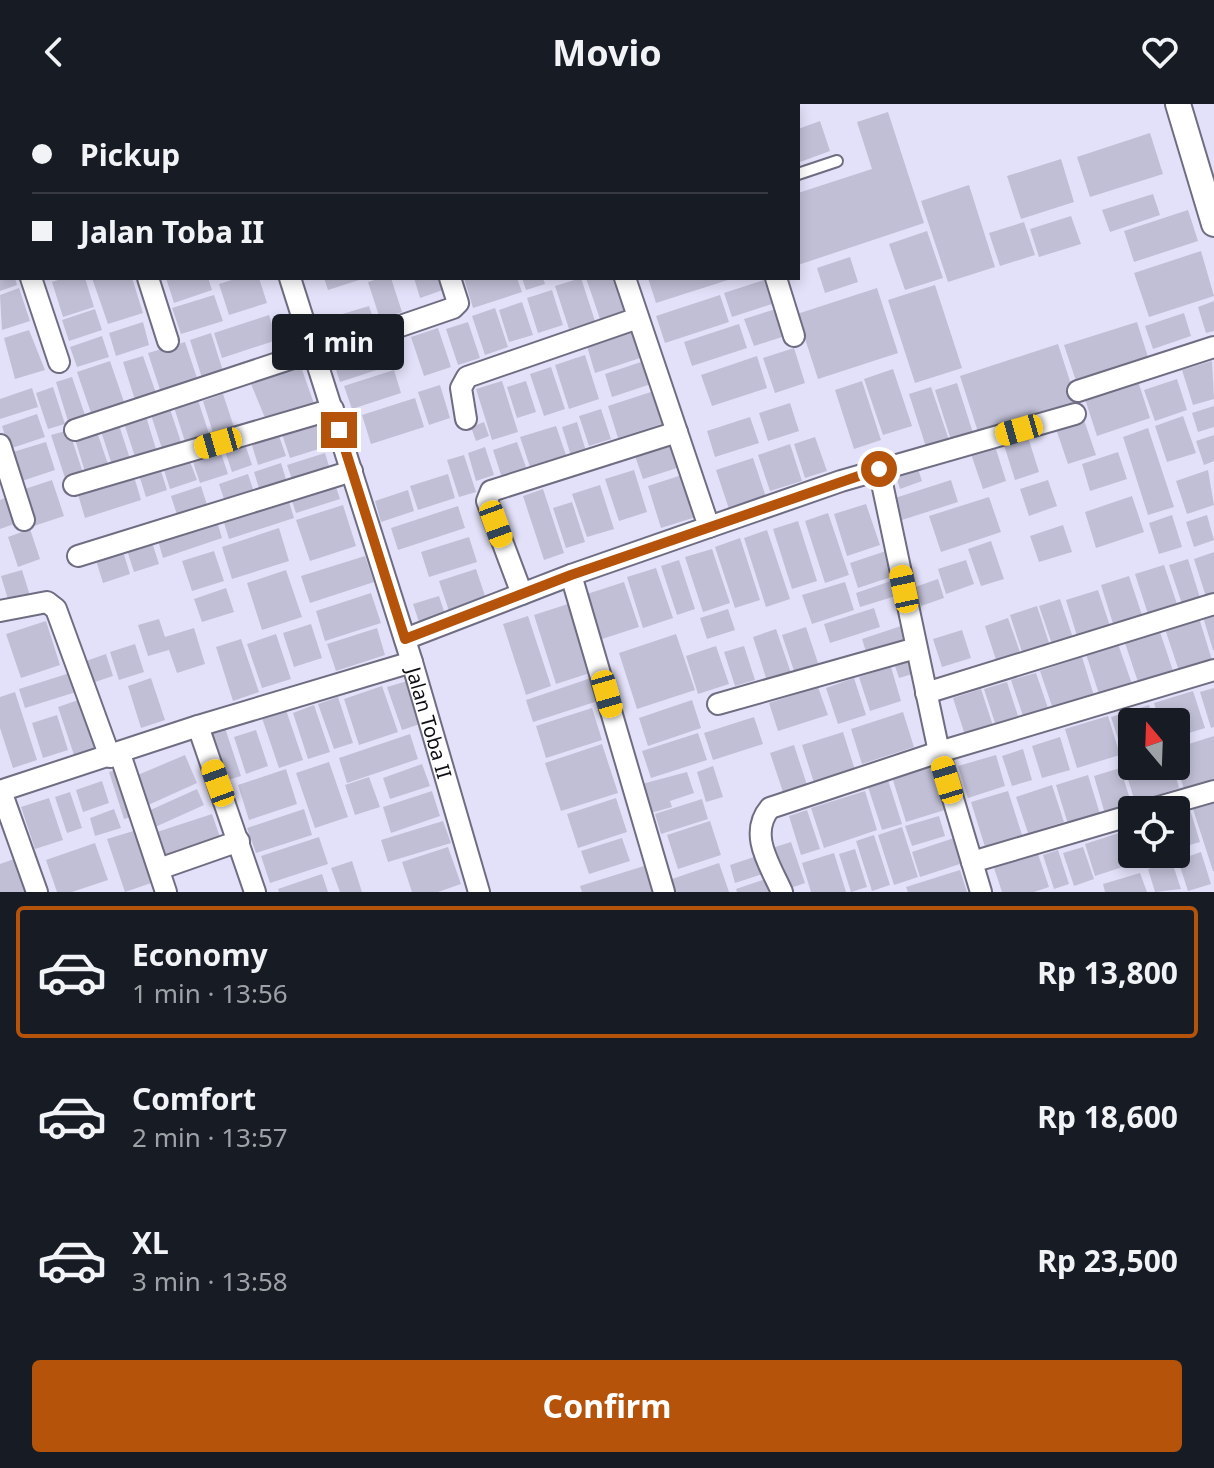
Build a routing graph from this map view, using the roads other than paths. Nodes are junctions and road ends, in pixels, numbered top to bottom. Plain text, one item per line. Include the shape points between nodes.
1 (1178, 104) edge
2 (837, 161) dead end
3 (800, 173) edge
4 (1208, 183) edge
5 (1214, 224) edge
6 (32, 280) edge
7 (149, 280) edge
8 (291, 280) edge
9 (451, 280) edge
10 (626, 280) edge
11 (777, 280) edge
12 (638, 318) junction
13 (794, 336) dead end
14 (168, 341) dead end
15 (1214, 347) edge
16 (315, 353) junction
17 (59, 362) dead end
18 (1078, 391) dead end
19 (333, 409) junction
20 (1075, 414) dead end
21 (466, 419) dead end
22 (75, 430) dead end
23 (677, 432) junction
24 (0, 445) edge
25 (879, 469) junction
26 (352, 471) junction
27 (74, 485) dead end
28 (24, 520) dead end
29 (709, 527) junction
30 (78, 556) dead end
31 (571, 575) junction
32 (522, 594) junction
33 (1214, 604) edge
34 (0, 611) edge
35 (405, 639) junction
36 (916, 648) junction
37 (412, 662) junction
38 (1214, 670) edge
39 (926, 693) junction
40 (718, 704) dead end
41 (198, 726) junction
42 (939, 752) junction
43 (115, 756) junction
44 (1, 791) edge
45 (1214, 791) edge
46 (1190, 798) edge
47 (1118, 819) edge
48 (239, 841) junction
49 (972, 862) junction
50 (159, 869) junction
51 (37, 892) edge
52 (166, 892) edge
53 (255, 892) edge
54 (479, 892) edge
55 (664, 892) edge
56 (782, 892) edge
57 (981, 892) edge

1 - 4 street
2 - 3 lane
4 - 5 street
6 - 17 street
7 - 14 street
8 - 16 street, Jalan Toba II
9 - 16 street via 458,303 453,308
10 - 12 street
11 - 13 street
12 - 21 street via 467,377 461,388
12 - 23 street
15 - 18 street
16 - 19 street, Jalan Toba II
16 - 22 street
19 - 26 street, Jalan Toba II
19 - 27 street
20 - 25 street
23 - 29 street
23 - 32 street via 491,491 487,501
24 - 28 street
25 - 29 street
25 - 36 street
26 - 30 street
26 - 35 street, Jalan Toba II
29 - 31 street
31 - 32 street
31 - 55 street
32 - 35 street
33 - 39 street
34 - 43 street via 47,602 56,609
35 - 37 street, Jalan Toba II
36 - 39 street
36 - 40 street
37 - 41 street
37 - 54 street, Jalan Toba II
38 - 42 street
39 - 42 street
41 - 43 street
41 - 48 street
42 - 49 street
42 - 56 street via 770,808 759,829
43 - 44 street
43 - 50 street
44 - 51 street
45 - 46 street
47 - 49 street
48 - 50 street
48 - 53 street
49 - 57 street
50 - 52 street

